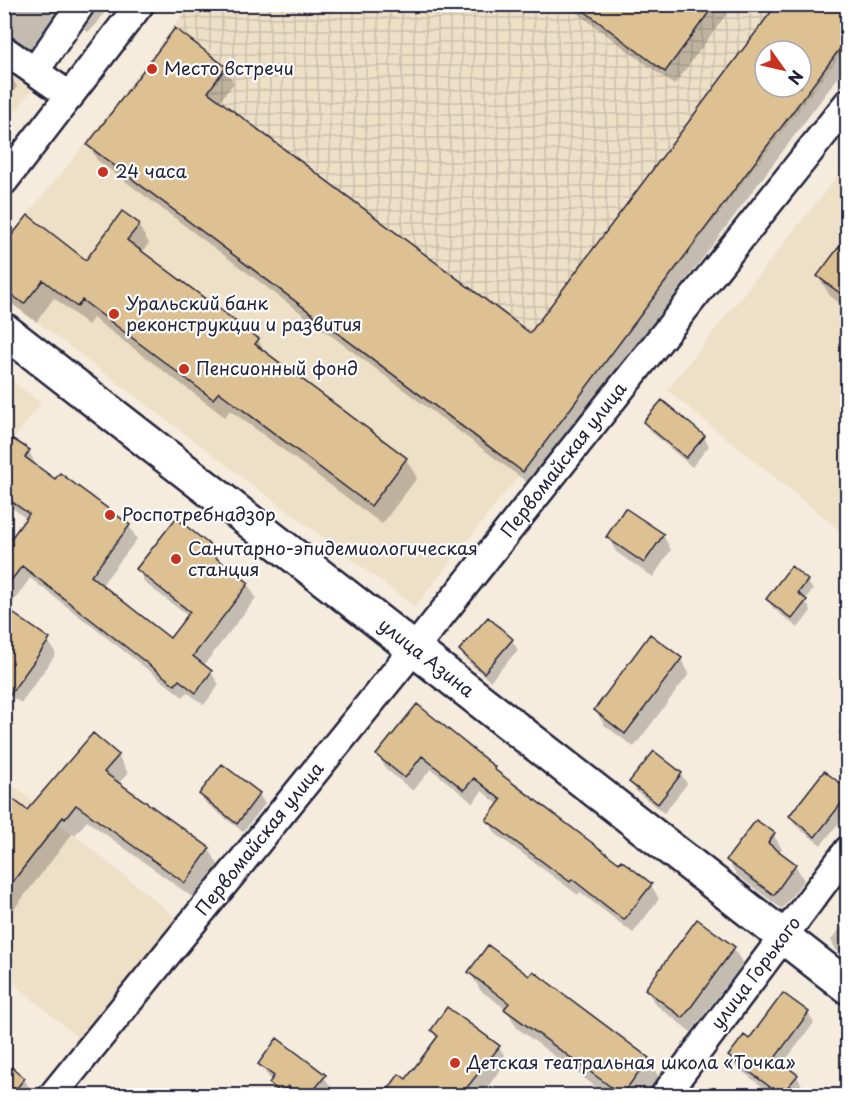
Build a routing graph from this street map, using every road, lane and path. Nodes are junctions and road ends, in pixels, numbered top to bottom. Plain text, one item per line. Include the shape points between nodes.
1 (81, 4) edge
2 (140, 4) edge
3 (4, 50) edge
4 (35, 71) junction
5 (70, 96) junction
6 (848, 103) edge
7 (4, 181) edge
8 (4, 330) edge
9 (414, 649) junction
10 (848, 850) edge
11 (782, 936) junction
12 (848, 987) edge
13 (52, 1095) edge
14 (664, 1095) edge

1 - 4 street
2 - 5 street
3 - 4 street
4 - 5 street
5 - 7 street
6 - 9 street, Первомайская улица
8 - 9 main road, улица Азина
9 - 11 main road, улица Азина
9 - 13 street, Первомайская улица
10 - 11 street, улица Горького
11 - 12 main road, улица Азина
11 - 14 street, улица Горького

